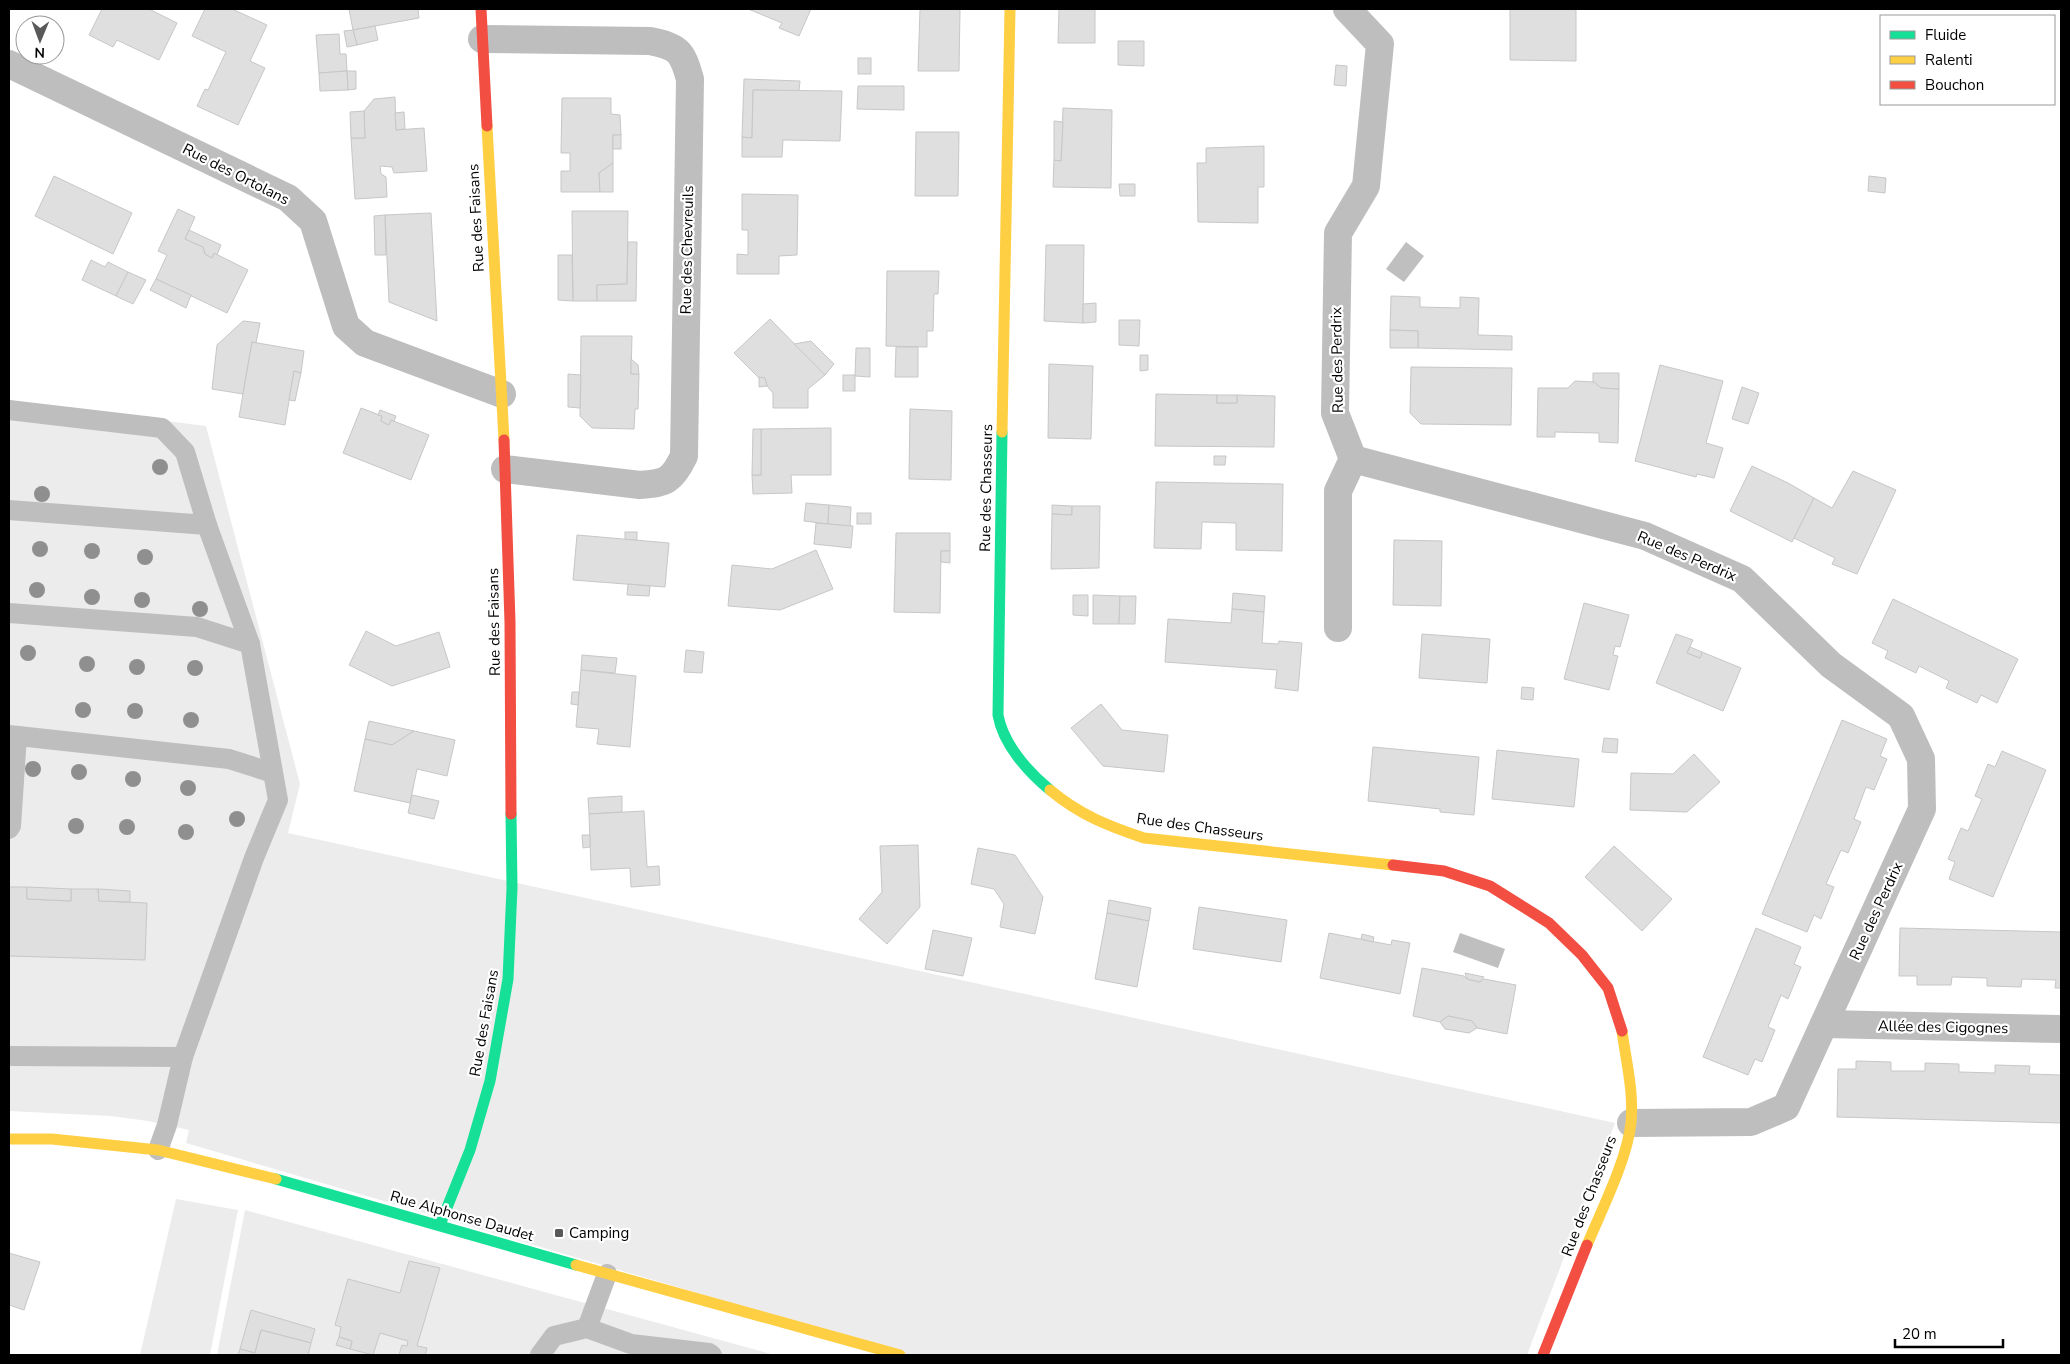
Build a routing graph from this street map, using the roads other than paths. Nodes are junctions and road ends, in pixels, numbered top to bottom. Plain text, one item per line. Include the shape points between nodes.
1 (481, 9) edge
2 (1010, 9) edge
3 (1347, 9) edge
4 (482, 39) junction
5 (9, 64) edge
6 (502, 394) junction
7 (9, 410) edge
8 (1353, 459) junction
9 (505, 469) junction
10 (9, 510) edge
11 (207, 525) junction
12 (9, 613) edge
13 (1338, 628) dead end
14 (250, 644) junction
15 (13, 735) edge
16 (273, 773) junction
17 (9, 829) edge
18 (1824, 1024) junction
19 (2061, 1030) edge
20 (9, 1056) edge
21 (183, 1057) junction
22 (1631, 1123) junction
23 (9, 1139) edge
24 (158, 1150) junction
25 (440, 1226) junction
26 (607, 1274) junction
27 (587, 1328) junction
28 (630, 1350) edge
29 (540, 1355) edge
30 (712, 1355) edge
31 (900, 1355) edge
32 (1543, 1355) edge

1 - 4 street, Rue des Faisans
2 - 22 street, Rue des Chasseurs via 998,685 999,722 1014,750 1038,780 1068,805 1107,826 1144,838 1444,871 1490,886 1522,905 1549,923 1582,955 1608,988 1620,1022 1630,1083
3 - 8 street, Rue des Perdrix via 1380,44 1366,186 1338,233 1335,413
4 - 6 street, Rue des Faisans
4 - 9 street, Rue des Chevreuils via 672,45 684,59 690,79 684,456 676,473 662,483 640,485
5 - 6 street, Rue des Ortolans via 288,198 313,221 346,326 365,343
6 - 9 street, Rue des Faisans
7 - 11 lane via 162,428 185,452
8 - 13 street via 1338,491
8 - 18 street, Rue des Perdrix via 1645,536 1742,579 1832,665 1900,716 1921,759 1922,809
9 - 25 street, Rue des Faisans via 512,888 508,978 490,1081 470,1150
10 - 11 lane
11 - 14 lane
12 - 14 lane via 197,627
14 - 16 lane
15 - 16 lane via 229,759
15 - 17 lane
16 - 21 lane via 278,800
18 - 19 street, Allée des Cigognes
18 - 22 street, Rue des Perdrix via 1786,1107 1750,1122
20 - 21 lane
21 - 24 lane
22 - 32 street, Rue des Chasseurs via 1622,1159
23 - 24 street, Rue Alphonse Daudet via 52,1139
24 - 25 street, Rue Alphonse Daudet via 315,1189
25 - 26 street, Rue Alphonse Daudet
26 - 27 lane
26 - 31 street, Rue Alphonse Daudet
27 - 28 lane
27 - 29 lane via 554,1336
28 - 30 lane

